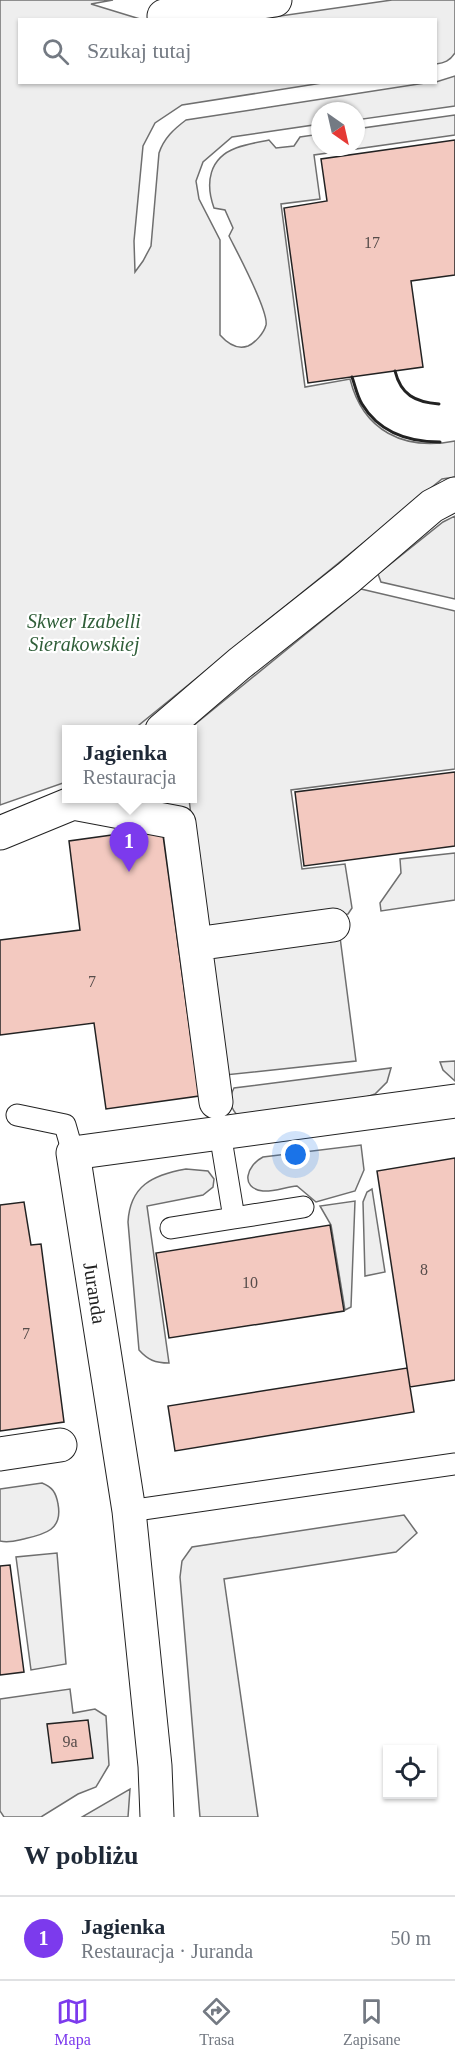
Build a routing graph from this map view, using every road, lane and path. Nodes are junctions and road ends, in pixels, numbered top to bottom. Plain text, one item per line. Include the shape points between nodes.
1 (275, 0) edge
2 (164, 16) dead end
3 (455, 494) edge
4 (167, 725) edge
5 (71, 803) edge
6 (85, 803) edge
7 (0, 833) edge
8 (333, 925) dead end
9 (195, 944) junction
10 (455, 1101) edge
11 (17, 1115) dead end
12 (218, 1118) junction
13 (73, 1153) junction
14 (303, 1207) dead end
15 (234, 1218) junction
16 (171, 1228) dead end
17 (60, 1445) dead end
18 (0, 1454) edge
19 (455, 1464) edge
20 (129, 1511) junction
21 (157, 1817) edge

1 - 2 street
3 - 4 street via 432,506
5 - 7 street
6 - 9 street via 179,823
8 - 9 street
9 - 12 street
10 - 12 street
11 - 13 lane via 65,1125
12 - 13 street
12 - 15 lane
13 - 20 street, Juranda
14 - 15 lane
15 - 16 lane
17 - 18 street
19 - 20 lane
20 - 21 street, Juranda

